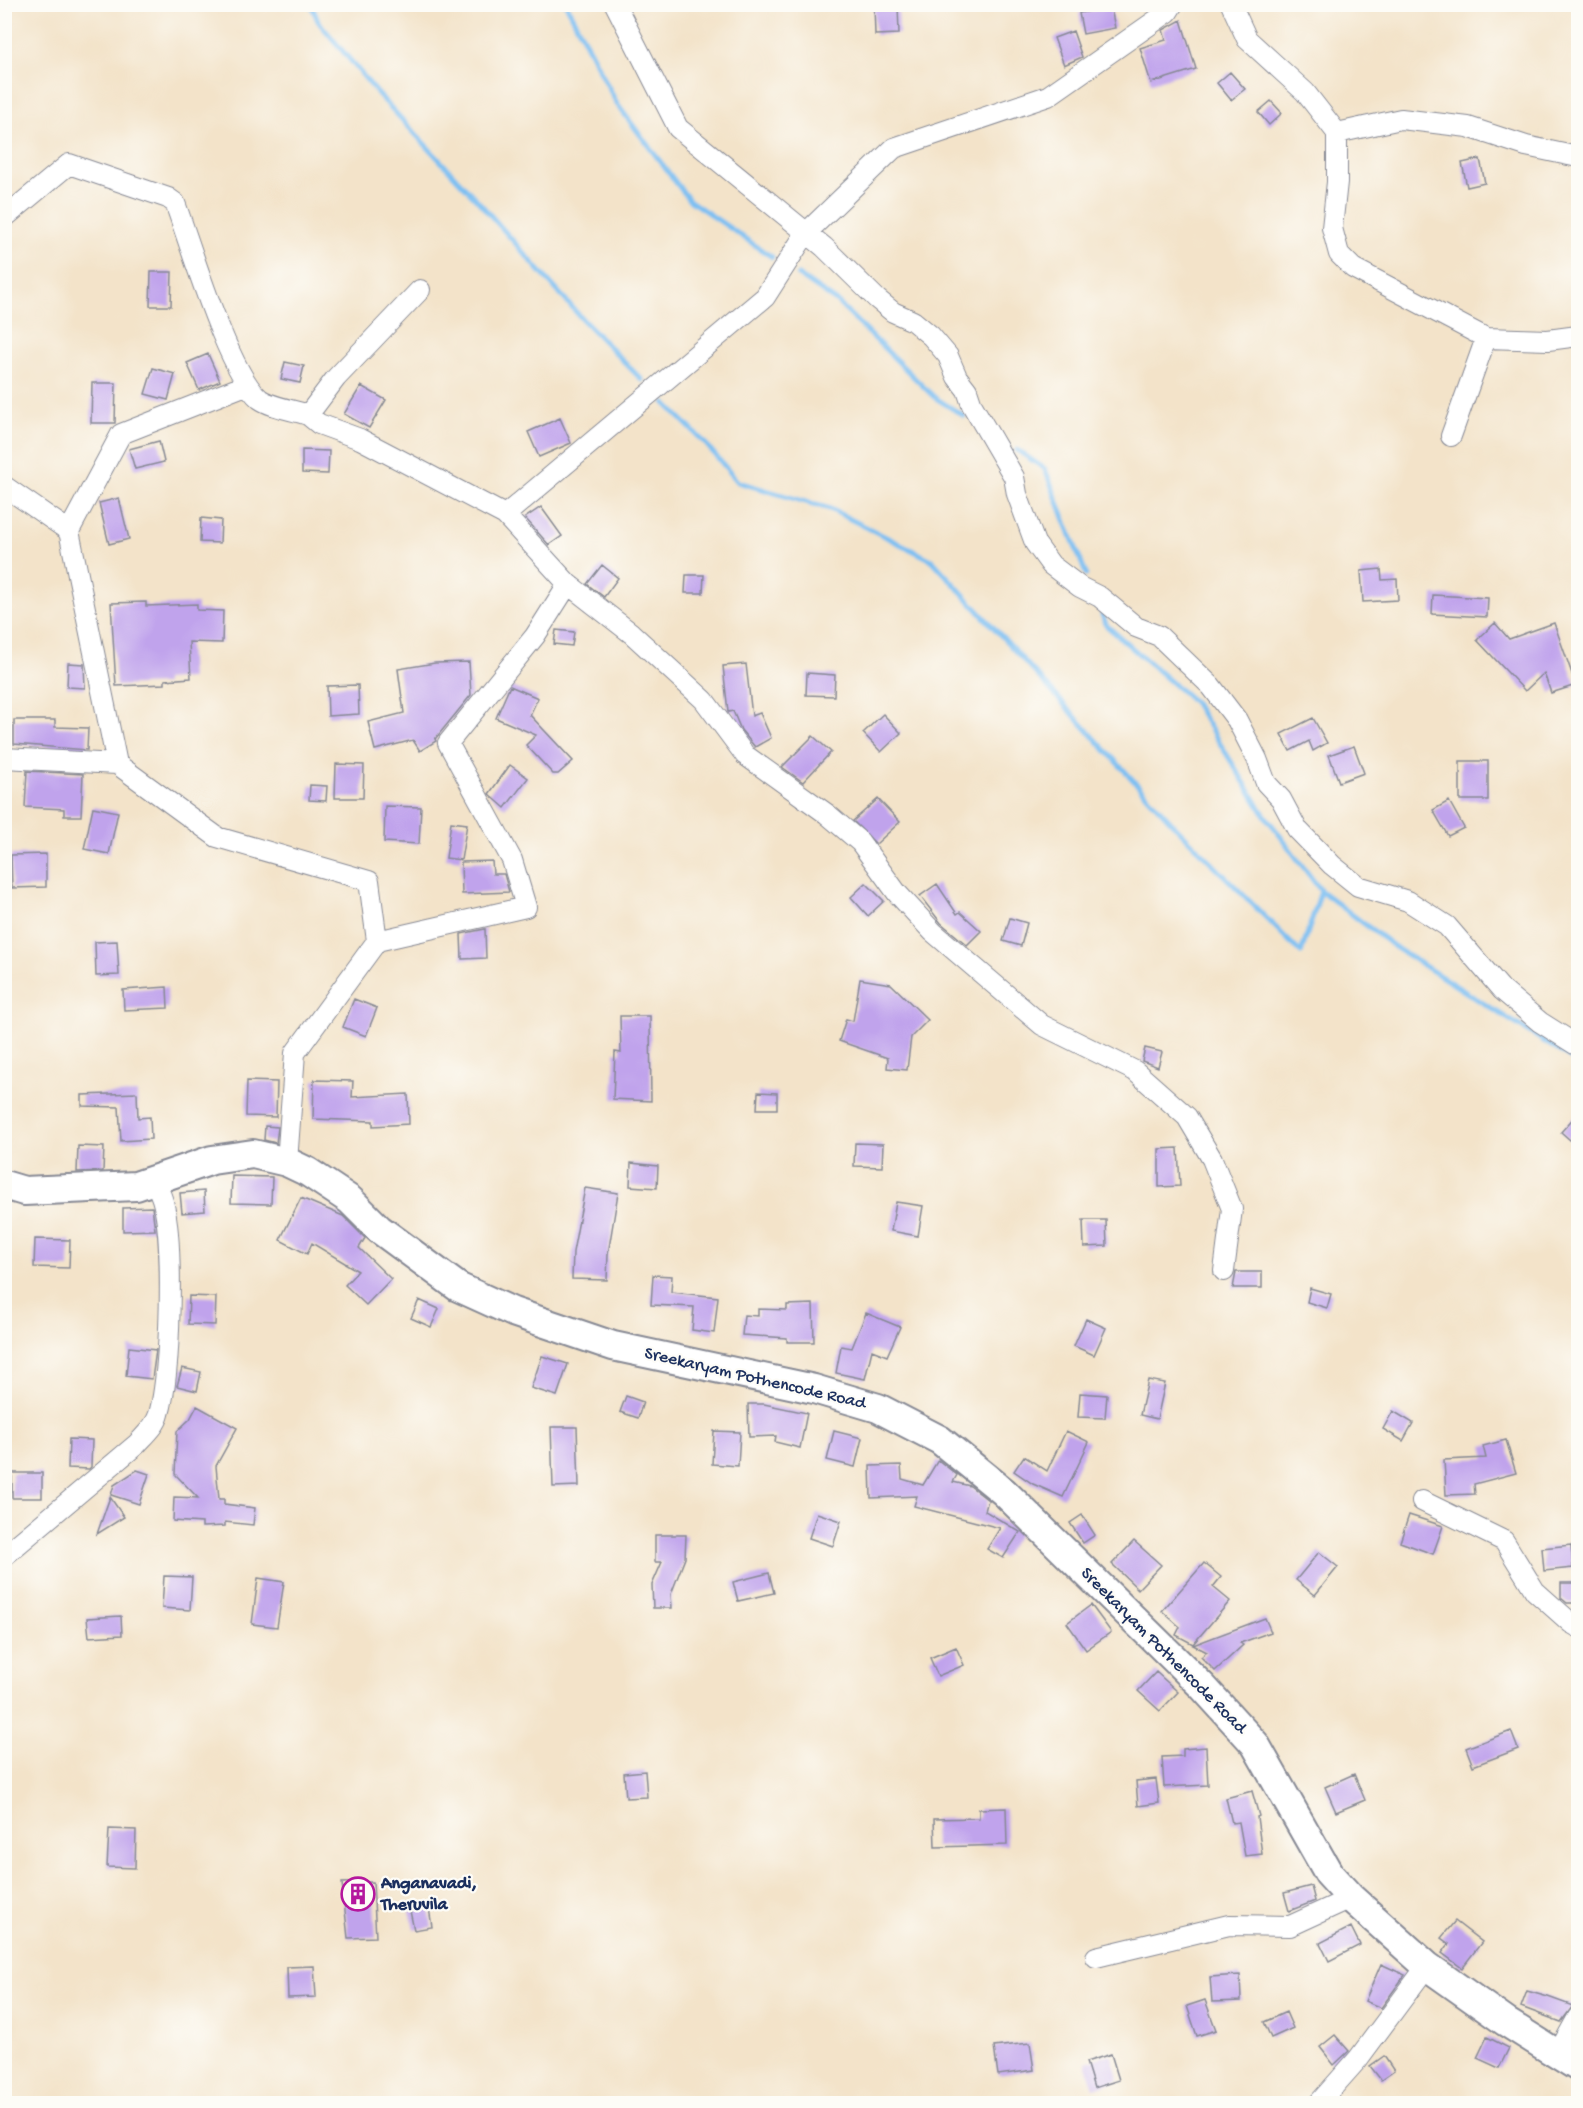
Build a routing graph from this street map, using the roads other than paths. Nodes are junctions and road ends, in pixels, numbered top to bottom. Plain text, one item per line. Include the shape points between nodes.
1 (615, 4) edge
2 (1173, 4) edge
3 (1231, 4) edge
4 (1337, 133) junction
5 (1578, 157) edge
6 (4, 218) edge
7 (806, 233) junction
8 (420, 290) dead end
9 (1578, 336) edge
10 (1486, 338) junction
11 (246, 385) junction
12 (308, 415) junction
13 (1451, 436) dead end
14 (4, 486) edge
15 (505, 515) junction
16 (69, 531) junction
17 (568, 584) junction
18 (4, 758) edge
19 (117, 764) junction
20 (377, 941) junction
21 (1578, 1046) edge
22 (287, 1162) junction
23 (154, 1180) junction
24 (4, 1185) edge
25 (1224, 1271) dead end
26 (1422, 1500) dead end
27 (4, 1556) edge
28 (1578, 1627) edge
29 (1351, 1898) junction
30 (1096, 1957) dead end
31 (1427, 1966) junction
32 (1578, 2017) edge
33 (1568, 2061) edge
34 (1318, 2103) edge

1 - 7 street via 678,128
2 - 7 street via 1168,12 1048,96 894,148
3 - 4 street via 1248,39 1305,92
4 - 5 street via 1401,119 1468,128
4 - 10 street via 1332,228 1339,254 1353,268
6 - 11 street via 69,164 175,203
7 - 15 street via 765,297
7 - 21 street via 877,299 931,336 948,356 1014,477 1035,543 1051,565 1136,627 1159,636 1211,686 1237,720 1266,783 1297,829 1358,886 1408,902 1447,926 1502,990 1540,1022
8 - 12 street via 336,378
9 - 10 street via 1548,340
10 - 13 street
11 - 12 street via 262,400
11 - 16 street via 121,434
12 - 15 street
14 - 16 street
15 - 17 street
16 - 19 street
17 - 20 street via 535,636 448,743 512,860 526,907
17 - 25 street via 631,633 704,700 745,754 860,842 933,932 996,988 1042,1025 1135,1071 1187,1117 1212,1159 1232,1209
18 - 19 street
19 - 20 street via 217,837 369,880
20 - 22 street via 295,1053
22 - 23 main road, Sreekaryam Pothencode Road via 253,1154 212,1160
22 - 29 main road, Sreekaryam Pothencode Road via 350,1200 379,1229 458,1287 513,1312 613,1346 814,1389 878,1408 940,1440 1004,1492 1203,1687 1255,1744 1329,1874
23 - 24 main road, Sreekaryam Pothencode Road via 136,1186 24,1191
23 - 27 street via 163,1202 168,1247 166,1369 159,1414 155,1424 121,1458
26 - 28 street via 1504,1540 1535,1591
29 - 30 street via 1290,1926 1229,1924
29 - 31 main road, Sreekaryam Pothencode Road
31 - 33 main road, Sreekaryam Pothencode Road
31 - 34 street via 1358,2059
32 - 33 street

